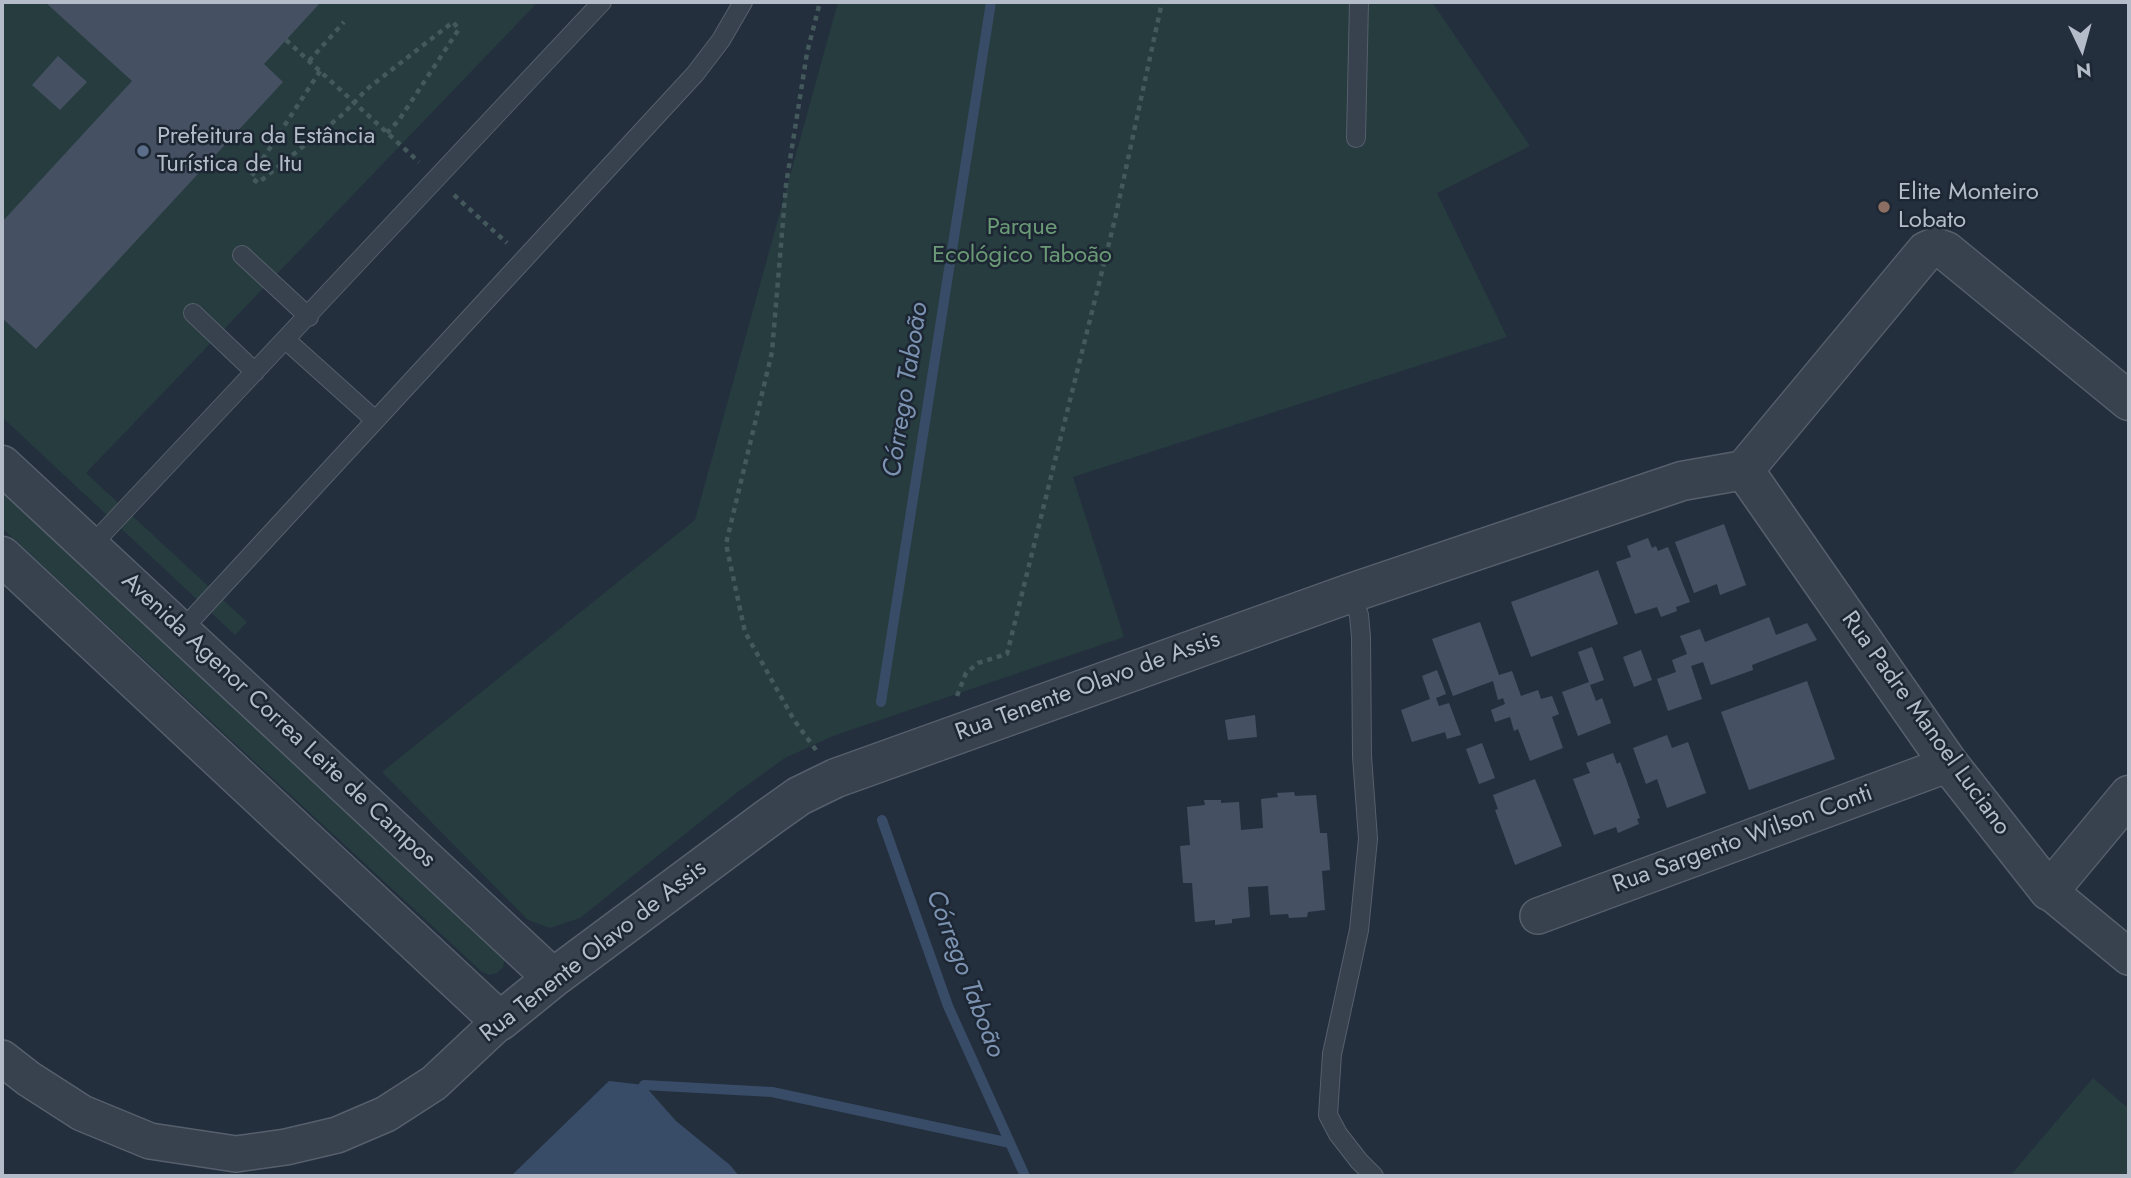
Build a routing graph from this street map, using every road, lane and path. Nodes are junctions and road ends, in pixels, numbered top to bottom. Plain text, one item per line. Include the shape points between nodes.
1 (602, 2) edge
2 (743, 2) edge
3 (820, 2) edge
4 (1162, 2) edge
5 (1359, 2) edge
6 (344, 22) dead end
7 (286, 40) dead end
8 (309, 61) junction
9 (320, 71) junction
10 (354, 103) junction
11 (1356, 138) dead end
12 (242, 255) dead end
13 (193, 313) dead end
14 (309, 317) junction
15 (286, 340) junction
16 (256, 372) junction
17 (2129, 401) edge
18 (375, 420) junction
19 (2, 465) edge
20 (1744, 470) junction
21 (90, 547) junction
22 (2, 556) edge
23 (1351, 593) junction
24 (181, 631) junction
25 (940, 740) junction
26 (1949, 764) junction
27 (836, 778) junction
28 (2129, 795) edge
29 (2049, 891) junction
30 (1538, 916) dead end
31 (2129, 957) edge
32 (552, 978) junction
33 (500, 1021) junction
34 (2, 1058) edge
35 (227, 1165) edge
36 (1374, 1176) edge

1 - 14 lane
2 - 18 lane via 695,74
3 - 27 path via 786,185 772,352 726,544 745,632 794,720
4 - 25 path via 1115,219 1007,654 978,663 966,673
5 - 11 lane
6 - 8 path
7 - 8 path
8 - 9 path
9 - 10 path
9 - 10 path via 251,177 258,183
10 - 10 path via 386,132 399,120 459,29 453,22
12 - 14 lane
13 - 16 lane
14 - 15 lane
15 - 16 lane
15 - 18 lane
16 - 21 lane
17 - 20 street via 1936,247 1926,251
18 - 24 lane
19 - 21 street, Avenida Agenor Correa Leite de Campos
20 - 23 street, Rua Tenente Olavo de Assis via 1682,481
20 - 26 street, Rua Padre Manoel Luciano
21 - 24 street, Avenida Agenor Correa Leite de Campos
22 - 33 street
23 - 25 street, Rua Tenente Olavo de Assis
23 - 36 lane via 1361,637 1368,839 1359,930 1332,1054 1328,1115
24 - 32 street, Avenida Agenor Correa Leite de Campos
25 - 27 street, Rua Tenente Olavo de Assis
26 - 29 street, Rua Padre Manoel Luciano
26 - 30 street, Rua Sargento Wilson Conti
27 - 32 street, Rua Tenente Olavo de Assis via 799,796
28 - 29 street
29 - 31 street, Rua Padre Manoel Luciano
32 - 33 street, Rua Tenente Olavo de Assis
33 - 35 street, Rua Tenente Olavo de Assis via 434,1083 386,1114 337,1135
34 - 35 street, Rua Tenente Olavo de Assis via 82,1113

